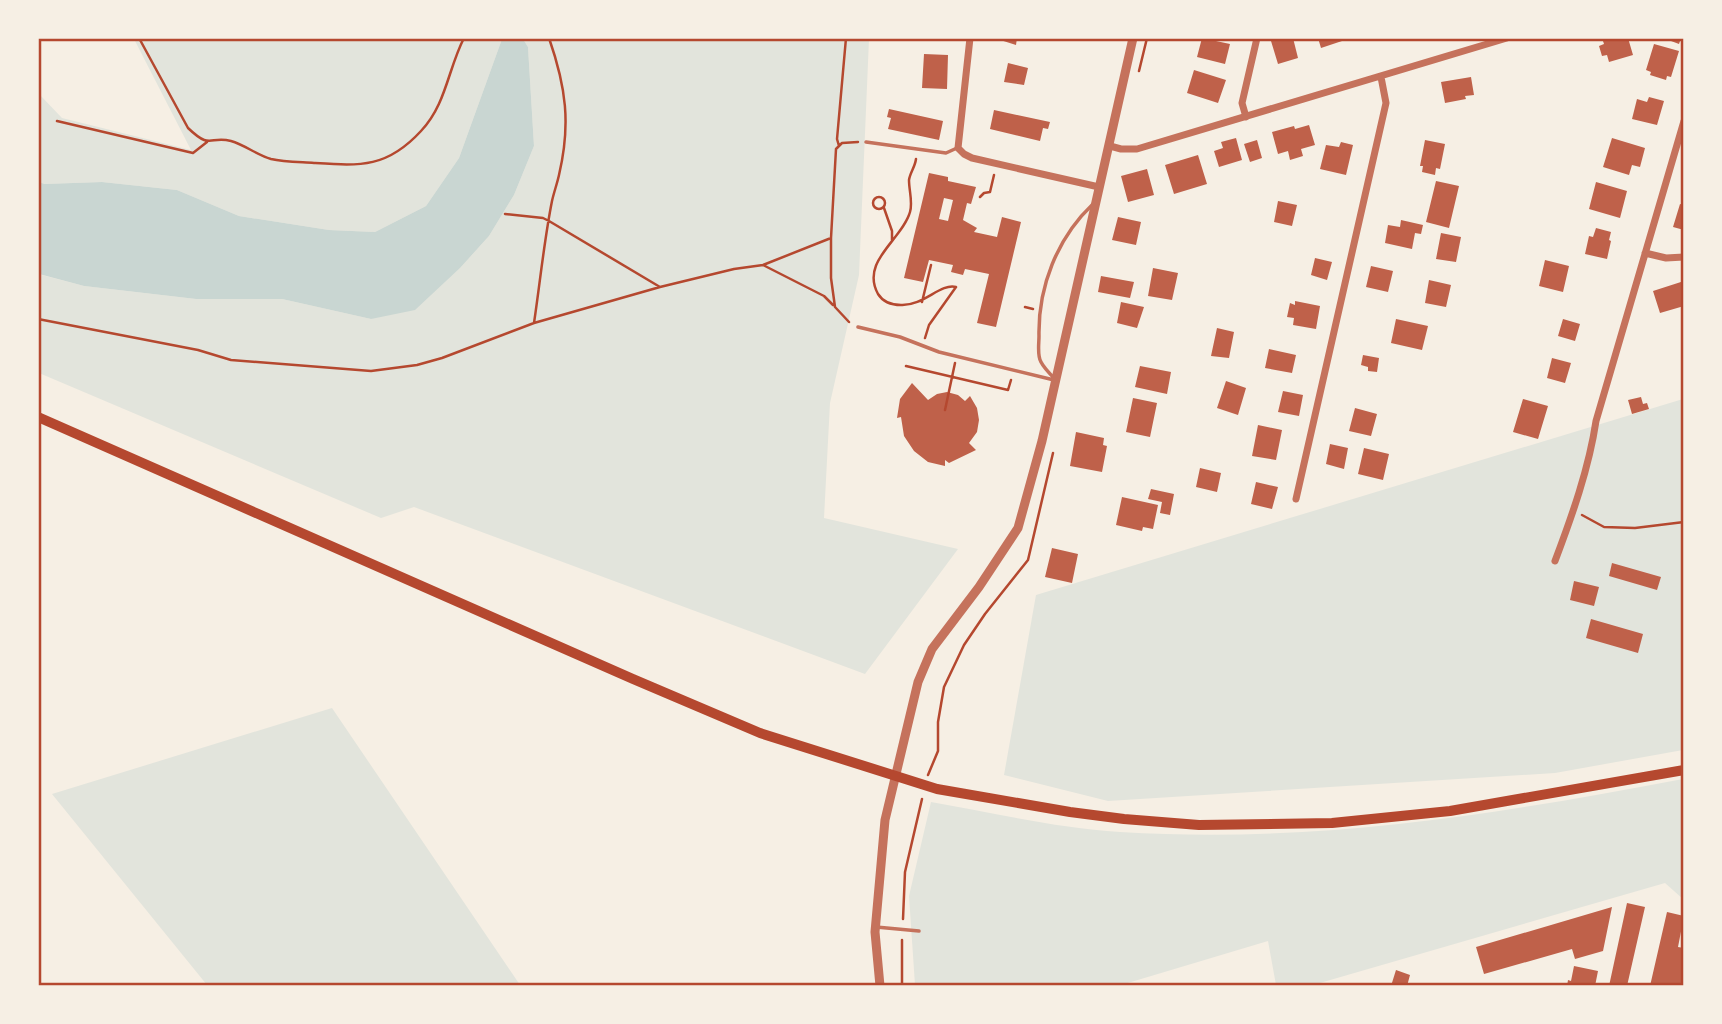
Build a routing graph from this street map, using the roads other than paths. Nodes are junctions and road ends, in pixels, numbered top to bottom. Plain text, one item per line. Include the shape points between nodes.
1 (970, 38) edge
2 (1133, 38) edge
3 (1257, 38) edge
4 (1507, 38) edge
5 (1381, 77) junction
6 (1246, 117) junction
7 (1684, 121) edge
8 (866, 142) road end
9 (1110, 146) junction
10 (958, 148) junction
11 (1099, 187) junction
12 (1096, 201) junction
13 (1644, 253) junction
14 (1684, 257) edge
15 (858, 327) road end
16 (1056, 380) junction
17 (38, 417) edge
18 (1296, 499) dead end
19 (1555, 561) dead end
20 (1684, 770) edge
21 (896, 776) junction
22 (875, 927) junction
23 (919, 930) dead end
24 (880, 985) edge

1 - 10 street
2 - 9 street
3 - 6 street via 1242,103
4 - 5 street
5 - 6 street
5 - 18 street via 1386,103
6 - 9 street via 1137,149
7 - 13 street
8 - 10 lane via 946,153
9 - 11 street
10 - 11 street via 972,158
11 - 12 street
12 - 16 street
12 - 16 lane via 1049,268 1038,316 1039,360
13 - 14 street
13 - 19 street
15 - 16 lane
16 - 21 street via 1018,528 932,649 918,682
17 - 21 main road via 747,728
20 - 21 main road via 1450,811 1332,823 1199,825 1070,812 937,789
21 - 22 street via 885,820
22 - 23 lane
22 - 24 street

